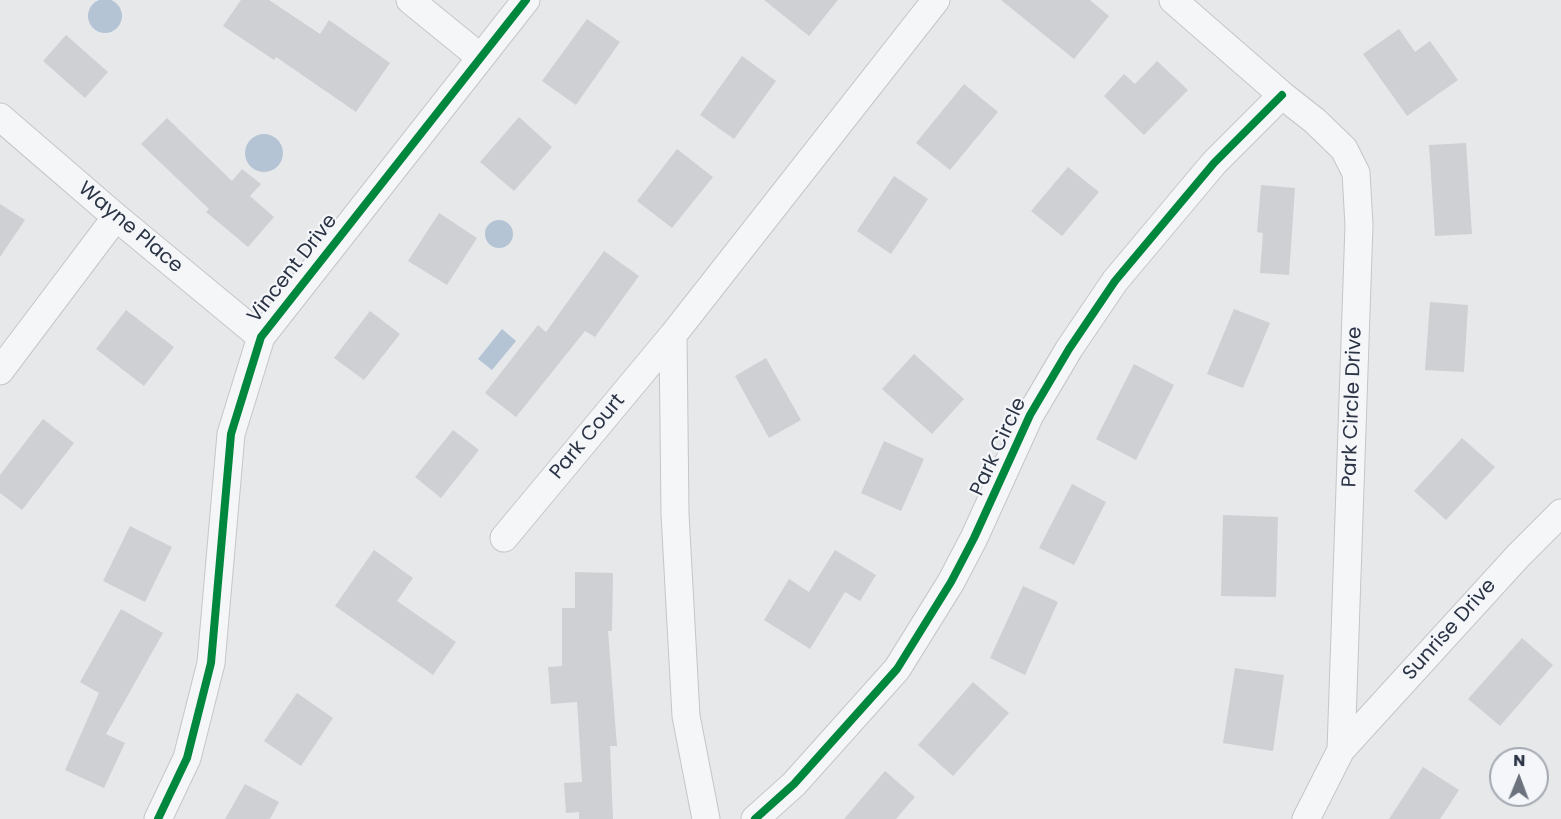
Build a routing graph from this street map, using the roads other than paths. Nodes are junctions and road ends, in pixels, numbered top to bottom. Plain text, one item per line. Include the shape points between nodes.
1 (410, 0) edge
2 (526, 0) edge
3 (936, 0) edge
4 (1173, 0) edge
5 (480, 57) junction
6 (1282, 95) junction
7 (0, 117) edge
8 (116, 217) junction
9 (673, 335) junction
10 (261, 337) junction
11 (0, 371) edge
12 (1561, 513) edge
13 (504, 538) dead end
14 (1341, 750) junction
15 (158, 819) edge
16 (706, 819) edge
17 (755, 819) edge
18 (1306, 819) edge

1 - 5 street
2 - 5 street, Vincent Drive
3 - 9 street
4 - 6 street
5 - 10 street, Vincent Drive
6 - 14 street, Park Circle Drive via 1305,111 1344,149 1357,184 1359,225
6 - 17 street, Park Circle via 1198,181 1115,281 1069,349 1030,416 951,582 897,669 794,784
7 - 8 street, Wayne Place
8 - 10 street, Wayne Place
8 - 11 street
9 - 13 street, Park Court
9 - 16 street via 675,514 686,716
10 - 15 street, Vincent Drive via 231,435 212,663 187,758
12 - 14 street, Sunrise Drive
14 - 18 street

